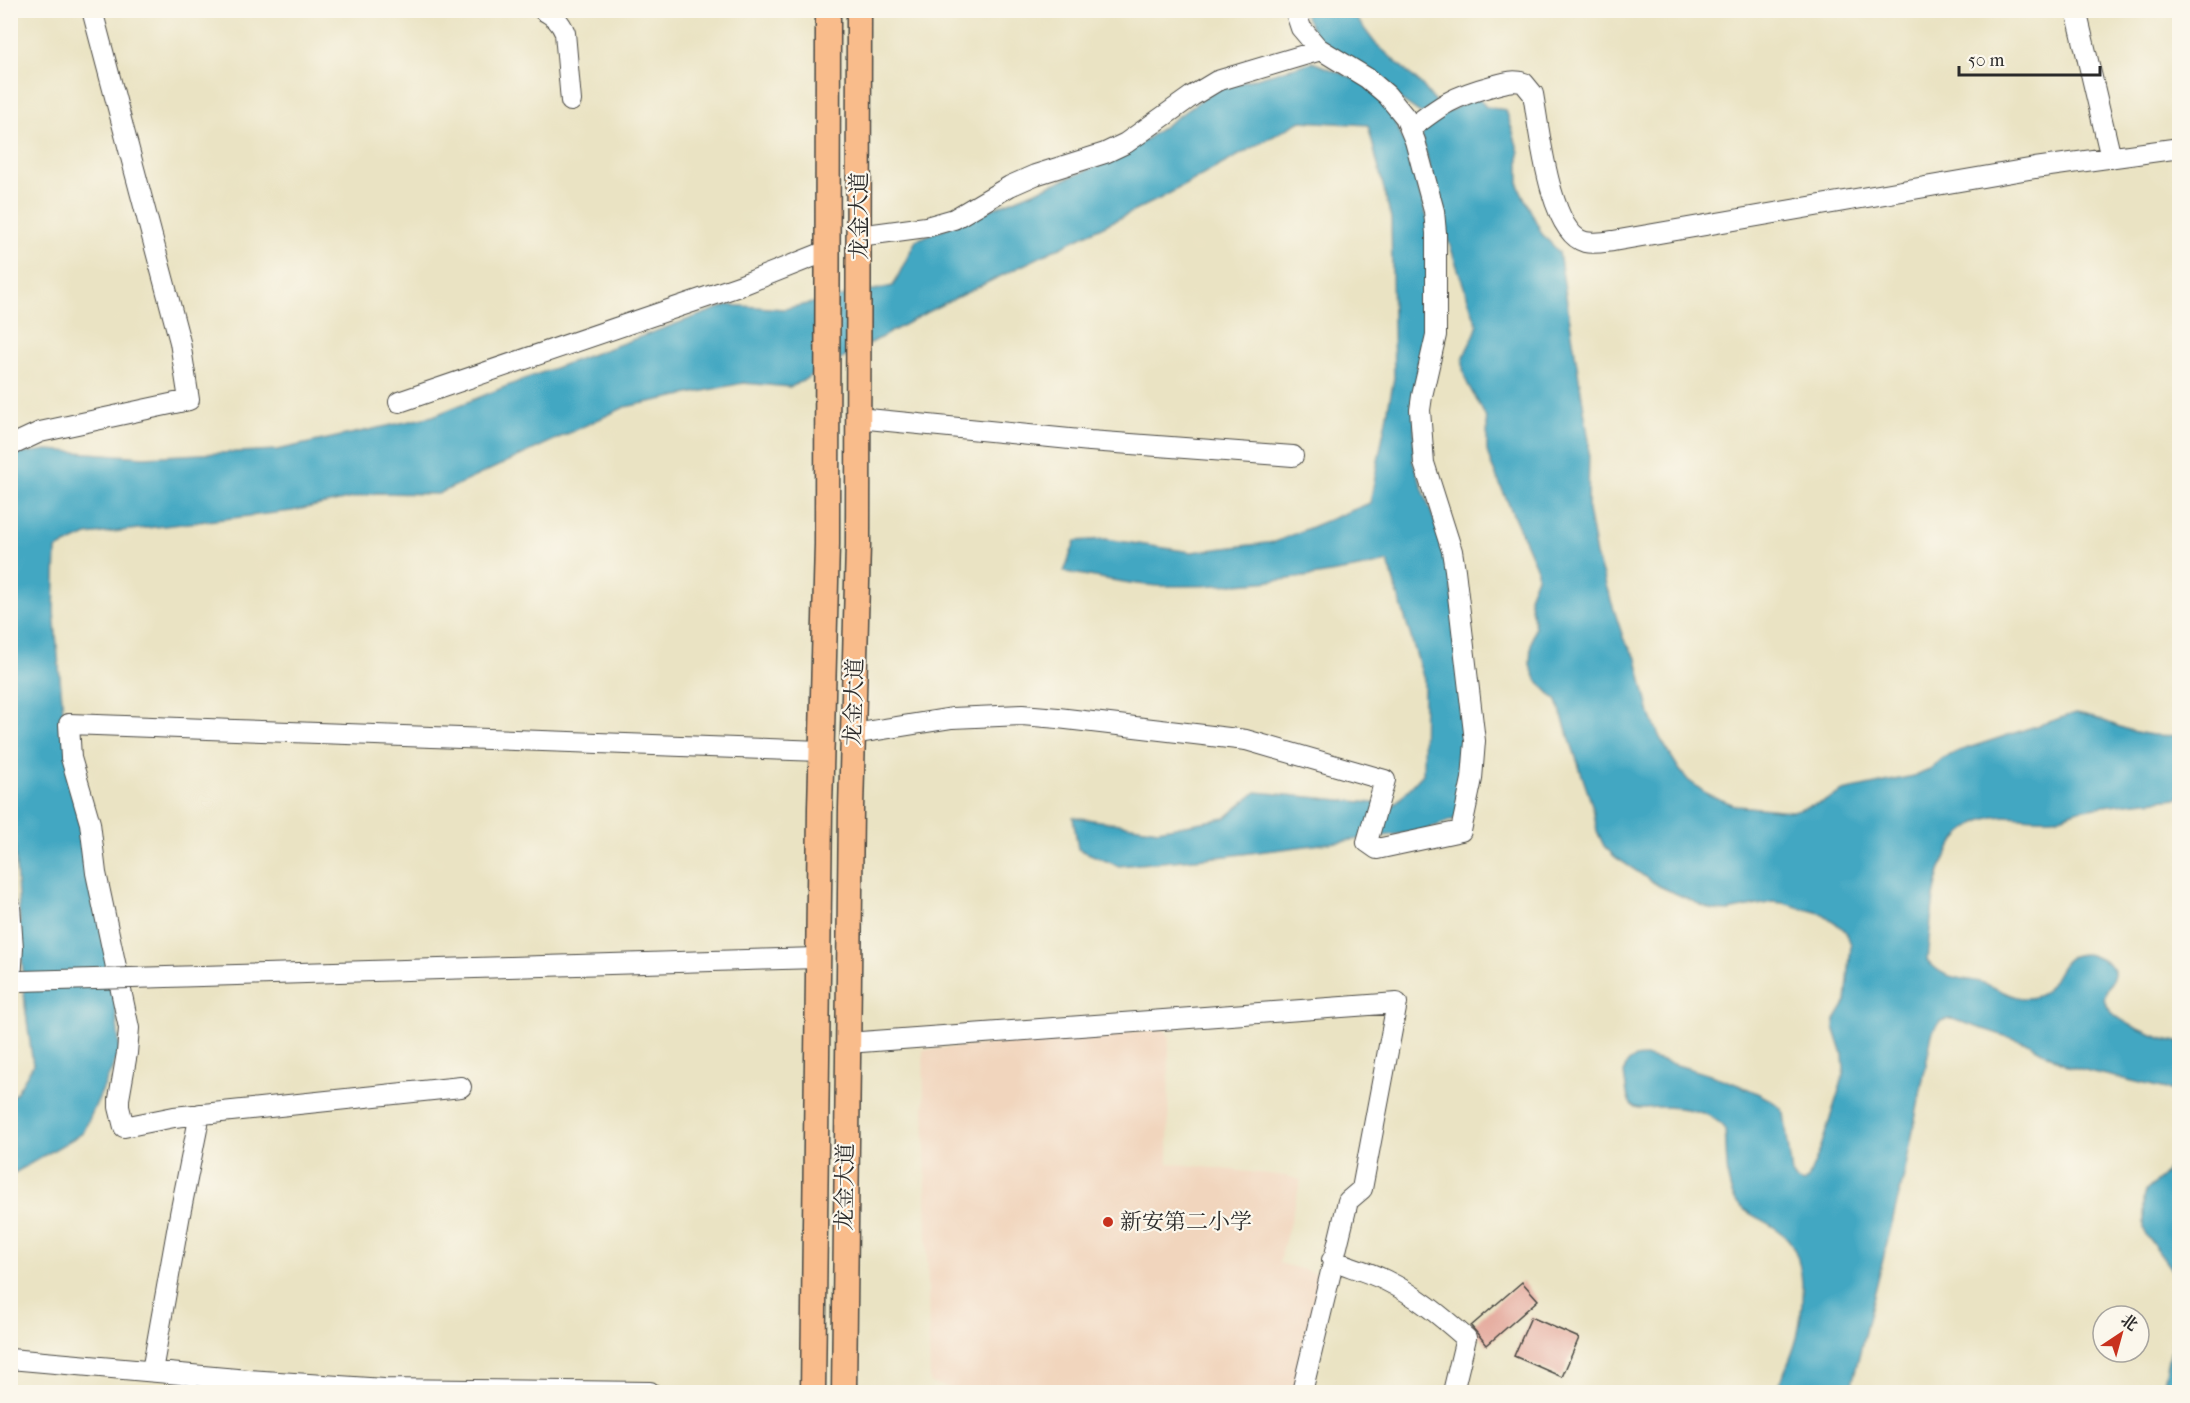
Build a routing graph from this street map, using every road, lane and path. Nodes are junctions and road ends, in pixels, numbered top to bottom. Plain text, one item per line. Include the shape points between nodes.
1 (92, 10) edge
2 (543, 10) edge
3 (828, 10) edge
4 (859, 10) edge
5 (1295, 10) edge
6 (2076, 10) edge
7 (1321, 50) junction
8 (571, 101) dead end
9 (1410, 129) junction
10 (2180, 148) edge
11 (2111, 158) junction
12 (858, 236) junction
13 (827, 251) junction
14 (399, 402) dead end
15 (858, 418) junction
16 (10, 446) edge
17 (1293, 456) dead end
18 (853, 734) junction
19 (821, 751) junction
20 (10, 906) edge
21 (818, 958) junction
22 (14, 981) edge
23 (847, 1043) junction
24 (460, 1087) dead end
25 (200, 1114) junction
26 (1332, 1260) junction
27 (10, 1359) edge
28 (152, 1371) junction
29 (650, 1392) edge
30 (813, 1392) edge
31 (844, 1392) edge
32 (1302, 1392) edge
33 (1453, 1392) edge

1 - 16 street via 180,342 189,400 40,432
2 - 8 street via 562,24 565,33
3 - 13 main road, 龙金大道
4 - 12 main road, 龙金大道
5 - 7 street via 1301,28
6 - 11 street
7 - 9 street via 1387,95
7 - 12 street via 1217,81 1126,143 1010,186 954,219
9 - 11 street via 1441,105 1465,93 1511,81 1524,83 1533,94 1548,182 1556,205 1567,231 1585,243
9 - 18 street via 1434,211 1436,233 1436,335 1420,410 1424,463 1454,560 1475,741 1461,831 1377,849 1367,842 1385,780 1246,740 1022,715 952,718
10 - 11 street
12 - 15 main road, 龙金大道
13 - 14 street via 739,286
13 - 19 main road, 龙金大道 via 827,544
15 - 17 street
15 - 18 main road, 龙金大道
18 - 23 main road, 龙金大道
19 - 21 main road, 龙金大道
19 - 25 street via 69,724 71,758 90,823 96,873 129,1028 119,1099 124,1127
20 - 22 street
21 - 22 street, bridge
21 - 30 main road, 龙金大道
23 - 26 street via 1397,1003 1362,1189 1348,1201
23 - 31 main road, 龙金大道
24 - 25 street
25 - 28 street
26 - 32 street
26 - 33 street via 1408,1293 1466,1338
27 - 28 street
28 - 29 street via 384,1389

